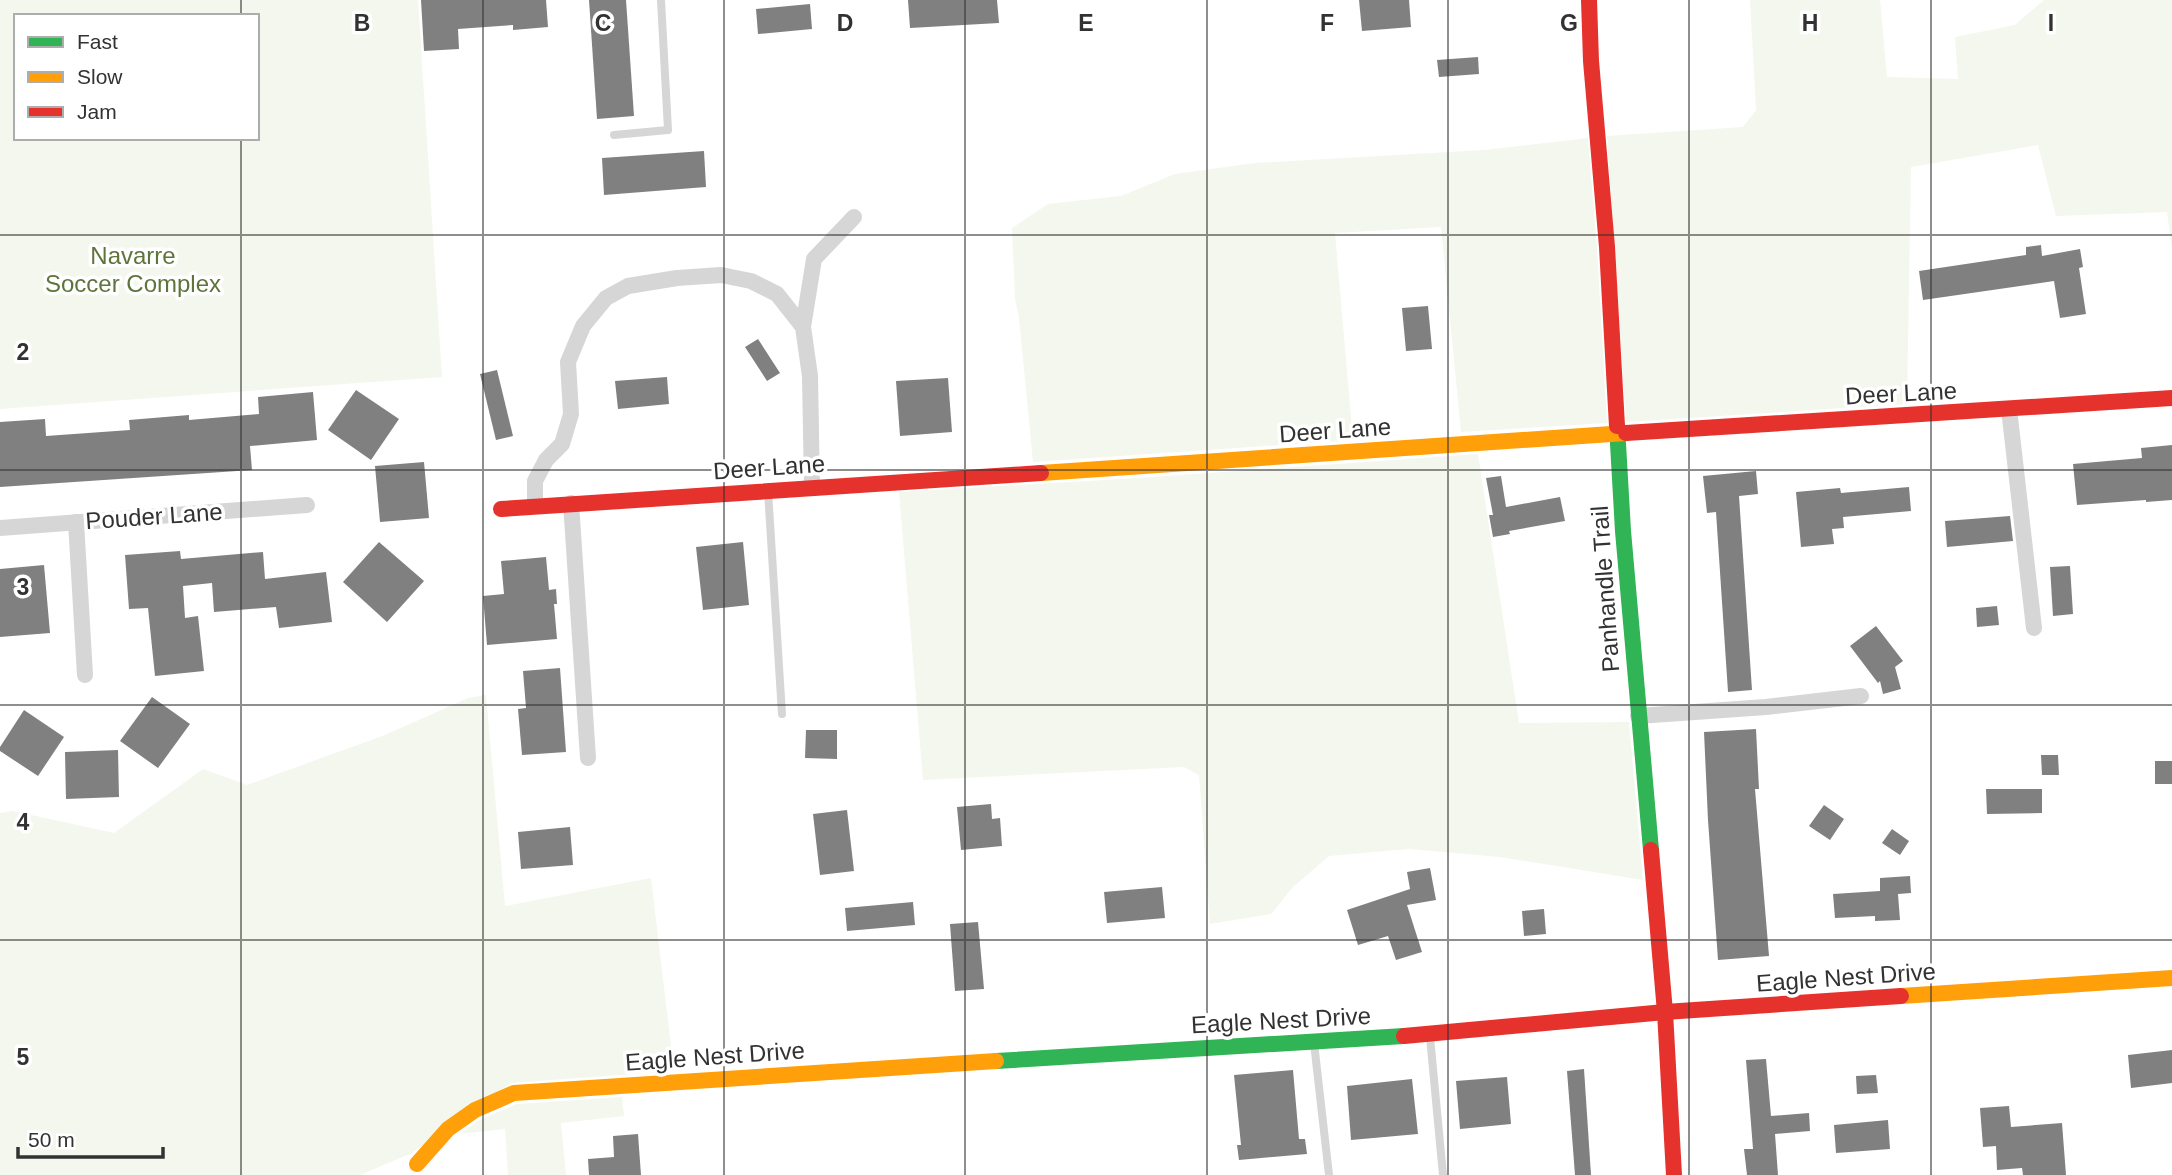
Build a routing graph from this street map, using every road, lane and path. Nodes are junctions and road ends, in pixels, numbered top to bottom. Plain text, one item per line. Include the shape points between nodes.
1 (661, 0) edge
2 (1589, 0) edge
3 (614, 135) dead end
4 (854, 217) dead end
5 (803, 327) junction
6 (2172, 398) edge
7 (2009, 409) junction
8 (1617, 433) junction
9 (812, 487) junction
10 (768, 491) junction
11 (571, 503) junction
12 (307, 505) dead end
13 (535, 505) junction
14 (501, 509) dead end
15 (76, 522) junction
16 (0, 528) edge
17 (2034, 628) dead end
18 (85, 675) dead end
19 (1861, 696) dead end
20 (782, 713) dead end
21 (1638, 716) junction
22 (588, 758) dead end
23 (2172, 978) edge
24 (1665, 1012) junction
25 (1430, 1034) junction
26 (1314, 1040) junction
27 (417, 1164) dead end
28 (1329, 1175) edge
29 (1443, 1175) edge
30 (1674, 1175) edge

1 - 3 lane via 668,130
2 - 8 street, Panhandle Trail
4 - 5 street via 814,259
5 - 9 street via 810,376
5 - 13 street via 777,294 751,281 721,275 628,286 606,298 583,326 568,362 571,414 562,444 535,481
6 - 7 street, Deer Lane
7 - 8 street, Deer Lane
7 - 17 street
8 - 9 street, Deer Lane
8 - 21 street, Panhandle Trail
9 - 10 street, Deer Lane
10 - 11 street, Deer Lane
10 - 20 lane
11 - 13 street, Deer Lane
11 - 22 street
12 - 15 street, Pouder Lane
13 - 14 street, Deer Lane
15 - 16 street, Pouder Lane
15 - 18 street
19 - 21 street
21 - 24 street, Panhandle Trail
23 - 24 street, Eagle Nest Drive
24 - 25 street, Eagle Nest Drive
24 - 30 street, Panhandle Trail
25 - 26 street, Eagle Nest Drive
25 - 29 lane
26 - 27 street, Eagle Nest Drive via 514,1093 475,1110 448,1129
26 - 28 lane

